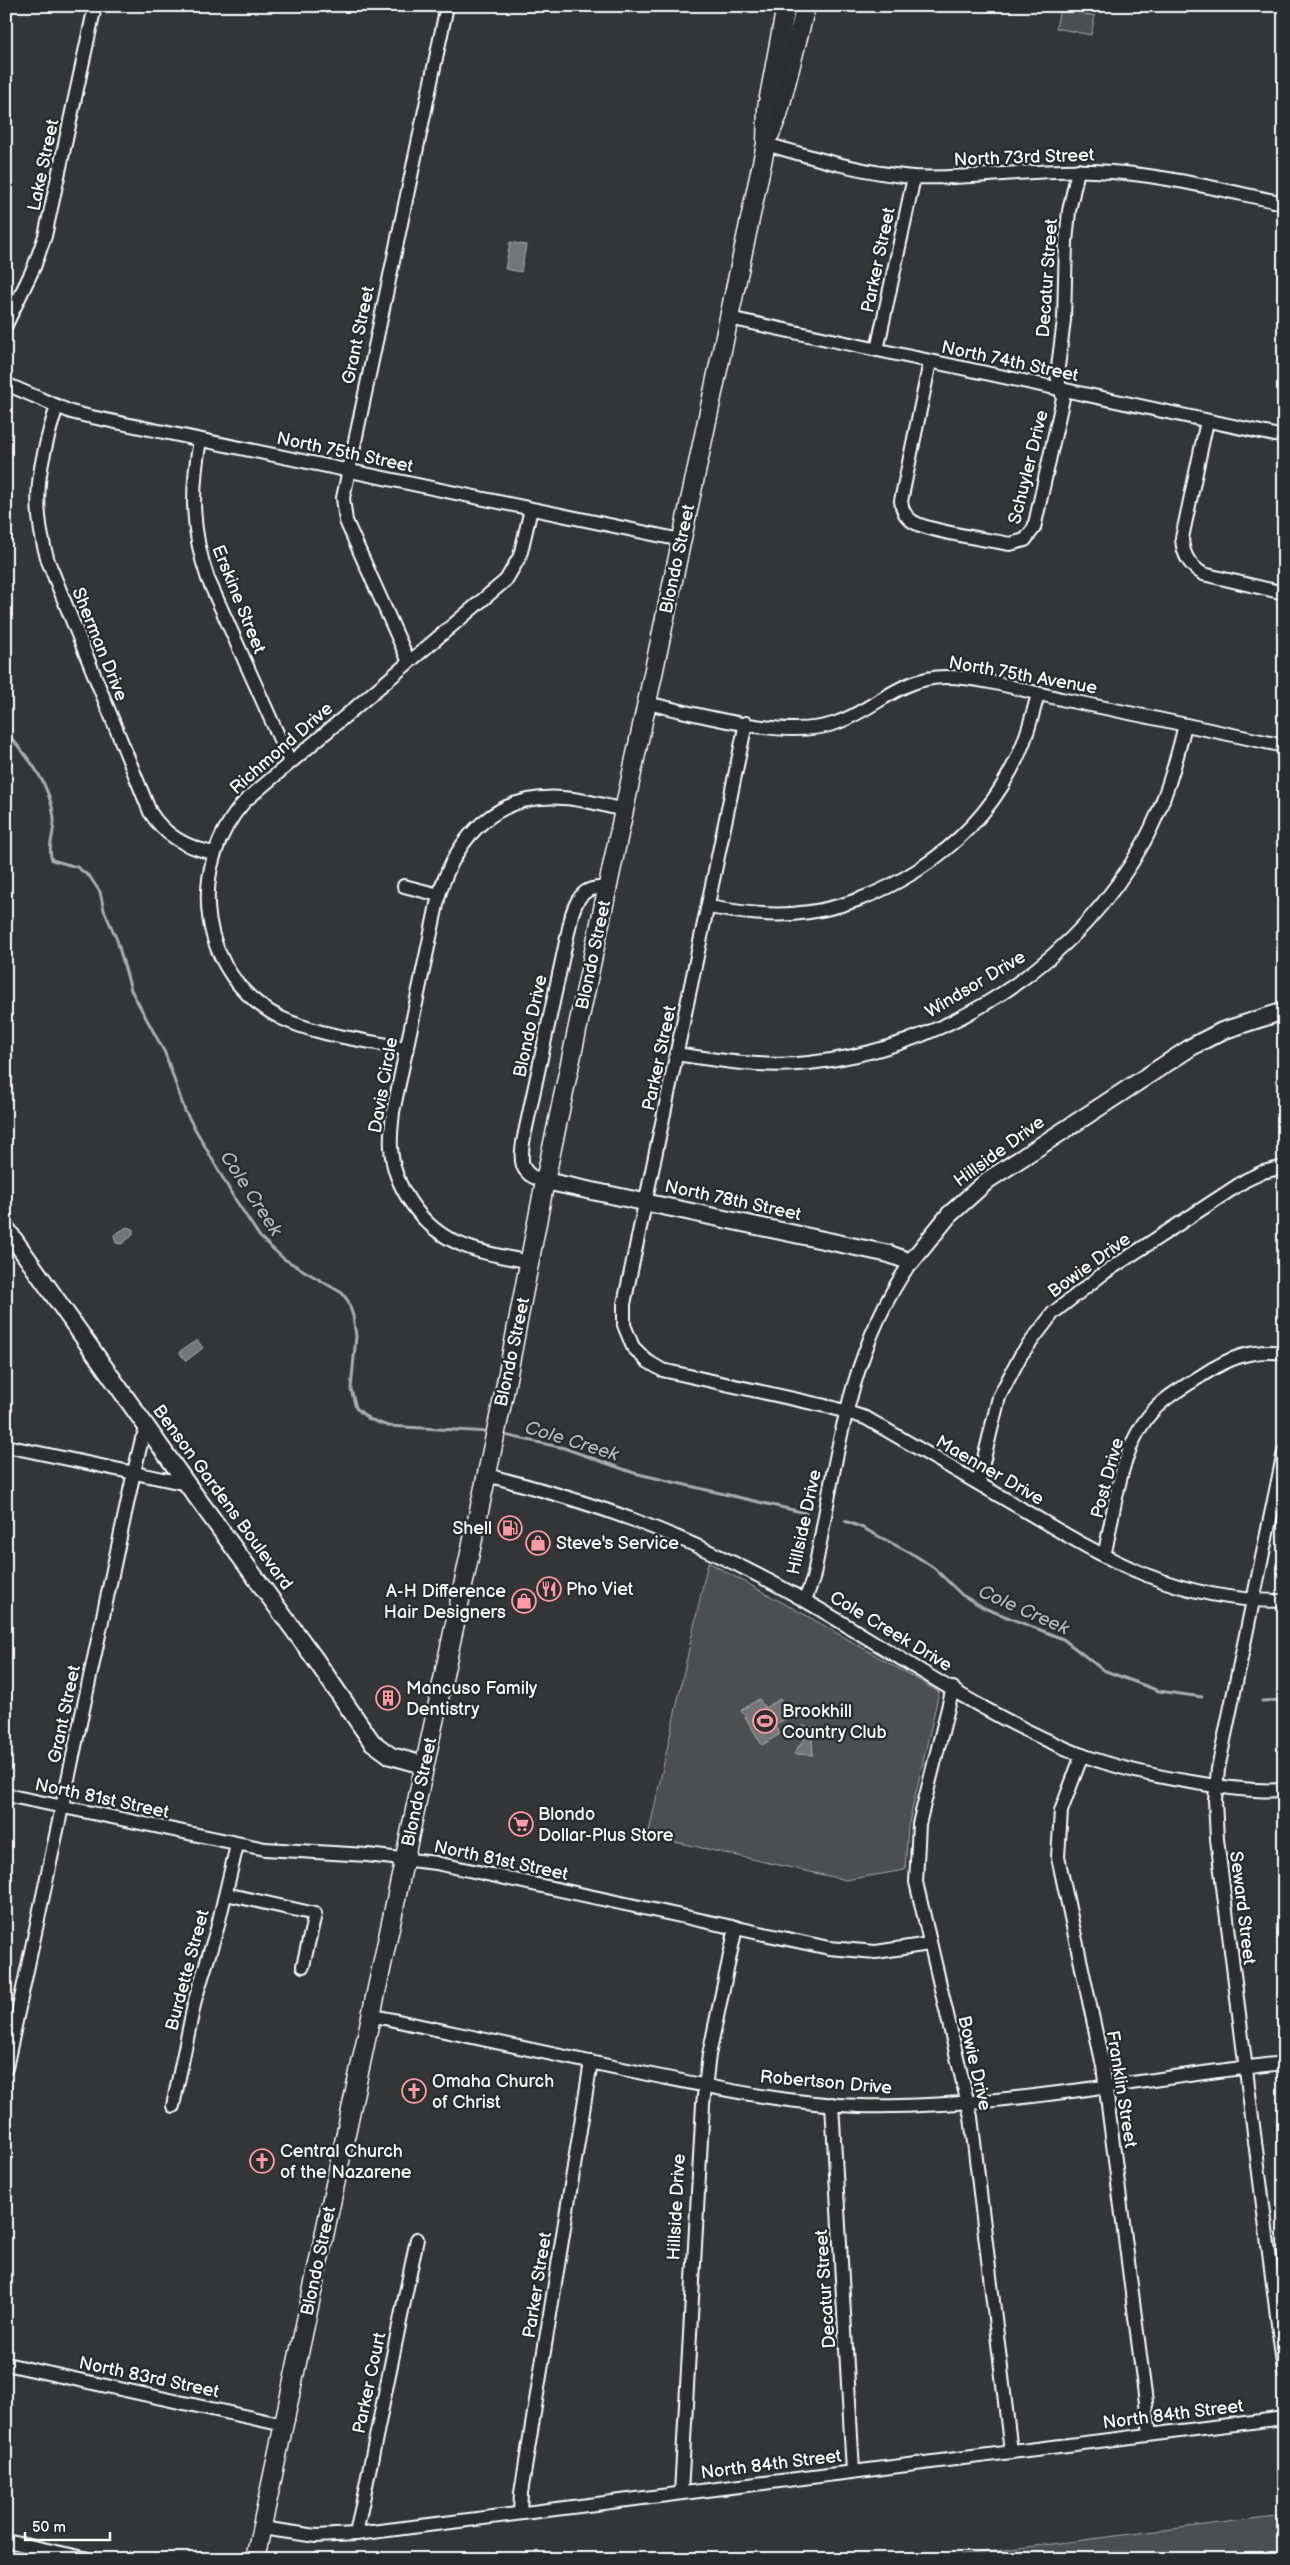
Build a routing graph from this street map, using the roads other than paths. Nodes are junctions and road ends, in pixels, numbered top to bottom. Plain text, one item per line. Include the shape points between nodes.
1 (95, 6) edge
2 (447, 6) edge
3 (786, 6) edge
4 (806, 6) edge
5 (766, 144) junction
6 (1078, 170) junction
7 (914, 177) junction
8 (1284, 203) edge
9 (729, 318) junction
10 (6, 325) edge
11 (877, 350) junction
12 (930, 362) junction
13 (6, 384) edge
14 (1060, 389) junction
15 (57, 406) junction
16 (1207, 420) junction
17 (1284, 437) edge
18 (200, 440) junction
19 (348, 470) junction
20 (531, 509) junction
21 (681, 540) junction
22 (1284, 593) edge
23 (409, 662) junction
24 (1038, 694) junction
25 (646, 703) junction
26 (746, 723) junction
27 (1185, 725) junction
28 (1284, 746) edge
29 (290, 762) junction
30 (623, 810) junction
31 (214, 853) junction
32 (404, 886) dead end
33 (607, 888) junction
34 (439, 894) junction
35 (709, 907) junction
36 (1284, 1011) edge
37 (407, 1049) junction
38 (677, 1054) junction
39 (1284, 1167) edge
40 (545, 1181) junction
41 (645, 1202) junction
42 (6, 1228) edge
43 (530, 1262) junction
44 (911, 1262) junction
45 (1284, 1352) edge
46 (676, 1375) joint
47 (847, 1412) junction
48 (148, 1427) junction
49 (6, 1446) edge
50 (1284, 1452) edge
51 (134, 1472) junction
52 (486, 1475) junction
53 (978, 1483) junction
54 (187, 1484) junction
55 (1104, 1556) junction
56 (805, 1600) junction
57 (1253, 1600) junction
58 (1284, 1601) edge
59 (952, 1688) junction
60 (1082, 1755) junction
61 (424, 1765) junction
62 (1216, 1786) junction
63 (1284, 1790) edge
64 (6, 1795) edge
65 (62, 1807) junction
66 (237, 1844) junction
67 (404, 1859) junction
68 (226, 1894) junction
69 (736, 1927) junction
70 (929, 1944) junction
71 (303, 1966) dead end
72 (370, 2015) junction
73 (591, 2062) junction
74 (1284, 2063) edge
75 (1245, 2067) junction
76 (6, 2068) edge
77 (705, 2085) junction
78 (1106, 2085) junction
79 (967, 2102) junction
80 (832, 2104) junction
81 (173, 2106) dead end
82 (417, 2239) dead end
83 (6, 2364) edge
84 (1284, 2372) edge
85 (1284, 2418) edge
86 (284, 2425) junction
87 (1150, 2434) junction
88 (1011, 2452) junction
89 (853, 2472) junction
90 (681, 2493) junction
91 (520, 2513) junction
92 (262, 2528) junction
93 (356, 2534) junction
94 (6, 2541) edge
95 (89, 2559) edge
96 (255, 2559) edge

1 - 10 street, Lake Street via 45,236
2 - 19 street, Grant Street
3 - 5 main road, Blondo Street via 767,108
4 - 5 main road, Blondo Street via 778,115
5 - 7 street, North 73rd Street via 847,166
5 - 9 main road, Blondo Street
6 - 7 street, North 73rd Street
6 - 8 street, North 73rd Street via 1154,177
6 - 14 street, Decatur Street via 1066,242 1064,320 1057,375
7 - 11 street, Parker Street
9 - 11 street, North 74th Street
9 - 21 main road, Blondo Street
11 - 12 street, North 74th Street
12 - 14 street, North 74th Street
12 - 14 street, Schuyler Drive via 902,508 906,515 921,525 992,540 1016,544 1026,540 1034,528 1063,398
13 - 15 street, North 75th Street
14 - 16 street, North 74th Street
15 - 18 street, North 75th Street via 87,416
15 - 31 street, Sherman Drive via 42,452 37,489 39,527 48,561 150,812 173,838
16 - 17 street, North 74th Street
16 - 22 street via 1182,538 1188,562 1203,574
18 - 19 street, North 75th Street
18 - 29 street, Erskine Street via 192,501 201,558
19 - 20 street, North 75th Street
19 - 23 street, Grant Street via 343,498 346,521
20 - 21 street, North 75th Street
20 - 23 street, Richmond Drive via 520,556 506,580
21 - 25 main road, Blondo Street
23 - 29 street, Richmond Drive
24 - 26 street, North 75th Avenue via 964,678 933,678 894,690 851,717 824,727 787,730
24 - 27 street, North 75th Avenue
24 - 35 street via 1022,749 998,793 964,833 917,868 868,896 820,911 766,915
25 - 26 street, North 75th Avenue
25 - 30 main road, Blondo Street
26 - 35 street, Parker Street
27 - 28 street, North 75th Avenue
27 - 38 street, Windsor Drive via 1161,806 1123,877 1071,938 1007,989 929,1033 851,1057 768,1065
29 - 31 street, Richmond Drive via 236,811
30 - 33 main road, Blondo Street
30 - 34 street, Davis Circle via 551,797 527,800 505,808 482,822 462,842 449,864
31 - 37 street, Richmond Drive via 207,890 210,927 224,962 246,993 268,1010 295,1024
32 - 34 street
33 - 40 main road, Blondo Street
33 - 40 street, Blondo Drive via 588,889 579,898 572,914 526,1127 523,1166 530,1176
34 - 37 street, Davis Circle
35 - 38 street, Parker Street
36 - 44 street, Hillside Drive via 1222,1031 1193,1046 1005,1167 949,1215
37 - 43 street, Davis Circle via 390,1136 393,1163 402,1187 423,1218 450,1240
38 - 41 street, Parker Street
39 - 53 street, Bowie Drive via 1246,1180 1104,1272 1052,1313 1021,1355 999,1397
40 - 41 street, North 78th Street
40 - 43 main road, Blondo Street
41 - 44 street, North 78th Street via 890,1254
41 - 46 street, Parker Street via 624,1304 624,1325 641,1356 655,1367
42 - 48 street, Benson Gardens Boulevard
43 - 52 main road, Blondo Street
44 - 47 street, Hillside Drive via 872,1332
45 - 55 street, Post Drive via 1258,1351 1226,1361 1174,1393 1153,1411 1133,1442
46 - 47 street, Maenner Drive
47 - 53 street, Maenner Drive via 866,1418
47 - 56 street, Hillside Drive via 813,1578
48 - 51 street, Grant Street
48 - 54 street, Benson Gardens Boulevard
49 - 51 street
50 - 57 street, Seward Street
51 - 54 street
51 - 65 street, Grant Street
52 - 56 street, Cole Creek Drive via 576,1499 655,1526 704,1547
52 - 61 main road, Blondo Street
53 - 55 street, Maenner Drive
54 - 61 street, Benson Gardens Boulevard via 315,1658 372,1742 391,1756
55 - 57 street, Maenner Drive via 1179,1587
56 - 59 street, Cole Creek Drive
57 - 58 street, Maenner Drive
57 - 62 street, Seward Street
59 - 60 street, Cole Creek Drive via 1033,1733
59 - 70 street, Bowie Drive via 916,1842 916,1882
60 - 62 street, Cole Creek Drive via 1148,1774
60 - 78 street, Franklin Street via 1061,1811 1058,1857
61 - 67 main road, Blondo Street
62 - 63 street, Cole Creek Drive
62 - 75 street, Seward Street via 1216,1839
64 - 65 street, North 81st Street
65 - 66 street, North 81st Street
65 - 76 street, Grant Street
66 - 67 street, North 81st Street via 286,1852
66 - 68 street, Burdette Street
67 - 69 street, North 81st Street via 436,1863
67 - 72 main road, Blondo Street
68 - 71 street via 315,1914
68 - 81 street, Burdette Street via 195,2000
69 - 70 street, North 81st Street via 850,1951 886,1951
69 - 77 street, Hillside Drive
70 - 79 street, Bowie Drive
72 - 73 street, Robertson Drive
72 - 86 main road, Blondo Street
73 - 77 street, Robertson Drive
73 - 91 street, Parker Street via 520,2493
74 - 75 street, Robertson Drive
75 - 78 street, Robertson Drive
75 - 84 street, Seward Street
77 - 80 street, Robertson Drive via 772,2098
77 - 90 street, Hillside Drive
78 - 79 street, Robertson Drive
78 - 87 street, Franklin Street
79 - 80 street, Robertson Drive via 892,2106
79 - 88 street, Bowie Drive
80 - 89 street, Decatur Street
82 - 93 street, Parker Court
83 - 86 street, North 83rd Street
85 - 87 street, North 84th Street
86 - 92 main road, Blondo Street
87 - 88 street, North 84th Street
88 - 89 street, North 84th Street
89 - 90 street, North 84th Street
90 - 91 street, North 84th Street
91 - 93 street, North 84th Street
92 - 93 street, North 84th Street via 316,2536
92 - 96 main road, Blondo Street
94 - 95 street

